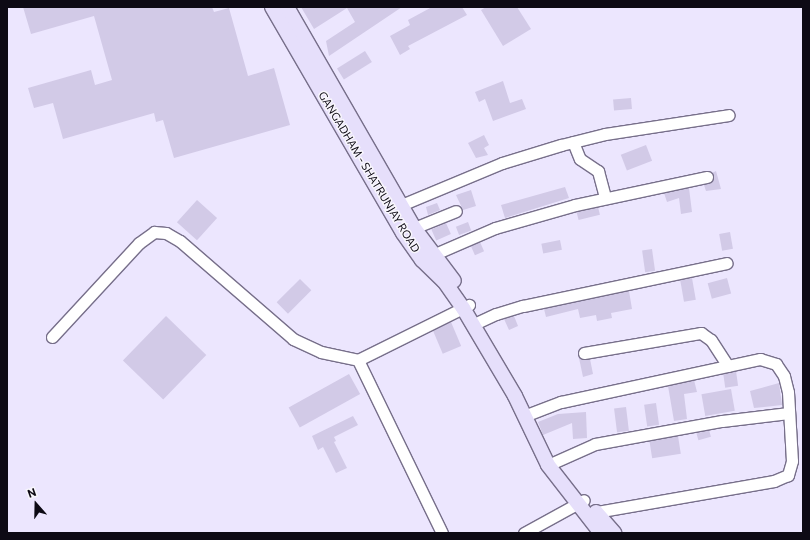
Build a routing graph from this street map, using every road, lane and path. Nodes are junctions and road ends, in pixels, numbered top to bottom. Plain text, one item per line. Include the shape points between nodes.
1 (272, 7) edge
2 (287, 7) edge
3 (344, 105) junction
4 (332, 112) junction
5 (729, 115) dead end
6 (573, 142) junction
7 (707, 177) dead end
8 (606, 198) junction
9 (395, 208) junction
10 (456, 211) dead end
11 (414, 228) junction
12 (428, 257) junction
13 (727, 263) dead end
14 (466, 306) junction
15 (476, 323) junction
16 (52, 337) dead end
17 (584, 353) dead end
18 (358, 360) junction
19 (728, 366) junction
20 (789, 413) junction
21 (526, 415) junction
22 (551, 464) junction
23 (581, 502) junction
24 (596, 512) junction
25 (442, 533) edge
26 (524, 533) edge
27 (601, 533) edge
28 (614, 533) edge

1 - 4 main road, GANGADHAM - SHATRUNJAY ROAD
2 - 3 main road, GANGADHAM - SHATRUNJAY ROAD
3 - 4 street
3 - 9 main road, GANGADHAM - SHATRUNJAY ROAD
4 - 9 main road, GANGADHAM - SHATRUNJAY ROAD
5 - 6 street via 605,134
6 - 8 street via 580,159 598,171
6 - 9 street via 502,163
7 - 8 street
8 - 12 street via 495,228
9 - 11 main road, GANGADHAM - SHATRUNJAY ROAD
9 - 12 main road, GANGADHAM - SHATRUNJAY ROAD
10 - 11 street
11 - 12 main road, GANGADHAM - SHATRUNJAY ROAD
12 - 14 main road, GANGADHAM - SHATRUNJAY ROAD via 444,281
13 - 15 street via 523,306
14 - 15 main road, GANGADHAM - SHATRUNJAY ROAD
14 - 18 street
15 - 21 main road, GANGADHAM - SHATRUNJAY ROAD
16 - 18 street via 139,243 154,232 166,233 180,241 293,339 321,352
17 - 19 street via 701,333 711,340
18 - 25 street
19 - 20 street via 760,359 776,364 784,376
19 - 21 street via 568,400
20 - 22 street via 722,421 595,444
20 - 24 street via 792,461 788,475 774,481
21 - 22 main road, GANGADHAM - SHATRUNJAY ROAD
22 - 23 main road, GANGADHAM - SHATRUNJAY ROAD
23 - 24 main road, GANGADHAM - SHATRUNJAY ROAD
23 - 26 street
23 - 27 main road, GANGADHAM - SHATRUNJAY ROAD
24 - 28 main road, GANGADHAM - SHATRUNJAY ROAD

